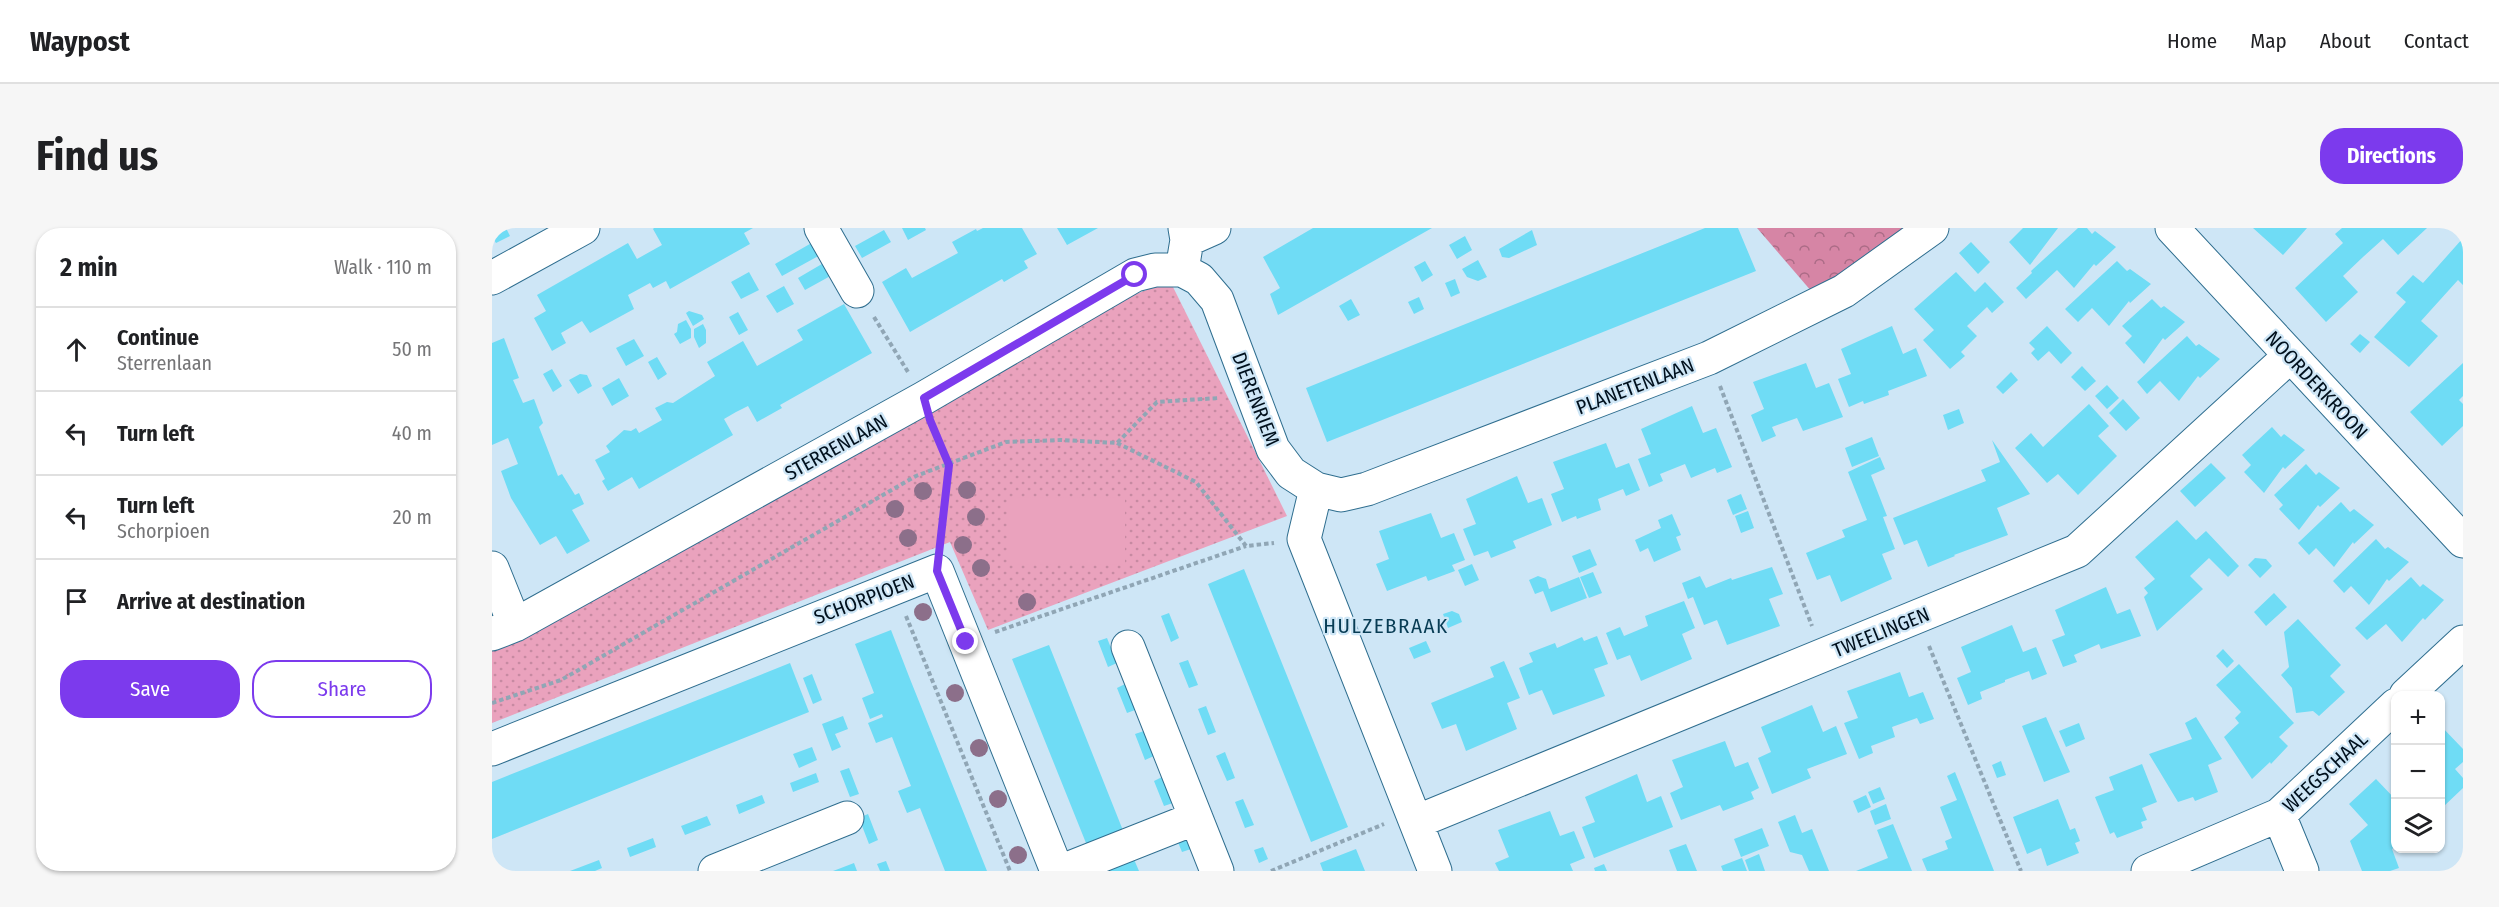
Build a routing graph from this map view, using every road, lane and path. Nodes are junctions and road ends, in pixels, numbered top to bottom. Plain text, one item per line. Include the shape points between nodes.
1 (583, 228) edge
2 (821, 228) edge
3 (1932, 228) edge
4 (2172, 228) edge
5 (1192, 242) edge
6 (492, 278) edge
7 (857, 291) joint
8 (2290, 356) junction
9 (1709, 358) junction
10 (1250, 387) junction
11 (924, 398) junction
12 (1117, 443) junction
13 (949, 465) junction
14 (1316, 489) junction
15 (1304, 539) junction
16 (2463, 541) edge
17 (1246, 546) junction
18 (492, 568) edge
19 (937, 571) junction
20 (894, 586) junction
21 (1917, 618) junction
22 (504, 630) edge
23 (966, 642) junction
24 (2463, 642) edge
25 (1128, 647) dead end
26 (1823, 655) junction
27 (2411, 691) edge
28 (492, 703) edge
29 (2391, 710) edge
30 (492, 749) edge
31 (2279, 815) junction
32 (1414, 817) junction
33 (847, 818) dead end
34 (1196, 818) junction
35 (715, 871) edge
36 (1010, 871) edge
37 (1057, 871) edge
38 (1062, 871) edge
39 (1217, 871) edge
40 (1271, 871) edge
41 (1435, 871) edge
42 (2021, 871) edge
43 (2148, 871) edge
44 (2302, 871) edge

1 - 6 street
2 - 7 street
3 - 9 street, PLANETENLAAN via 1844,291
4 - 8 street, NOORDERKROON
5 - 10 street, DIERENRIEM via 1199,279 1217,300
5 - 11 street, STERRENLAAN via 1155,270 1135,275
7 - 11 path
8 - 16 street, NOORDERKROON
8 - 21 street, TWEELINGEN via 2076,551
9 - 14 street, PLANETENLAAN via 1367,489 1341,495
9 - 26 path
10 - 12 path via 1219,398 1157,402
10 - 14 street, DIERENRIEM via 1273,449 1291,473
11 - 13 path
11 - 22 street, STERRENLAAN
12 - 13 path via 1006,442
12 - 17 path via 1196,482
13 - 19 path
13 - 28 path via 916,476 561,680
14 - 15 street
15 - 17 path
15 - 32 street
17 - 23 path
18 - 22 street
19 - 20 street, SCHORPIOEN
19 - 23 street, SCHORPIOEN
20 - 30 street, SCHORPIOEN
20 - 36 path
21 - 26 street, TWEELINGEN
21 - 42 path
23 - 37 street, SCHORPIOEN
24 - 27 street
25 - 34 street
26 - 32 street, TWEELINGEN
29 - 31 street, WEEGSCHAAL
31 - 43 street, WEEGSCHAAL
31 - 44 street
32 - 40 path
32 - 41 street
33 - 35 street
34 - 38 street
34 - 39 street

